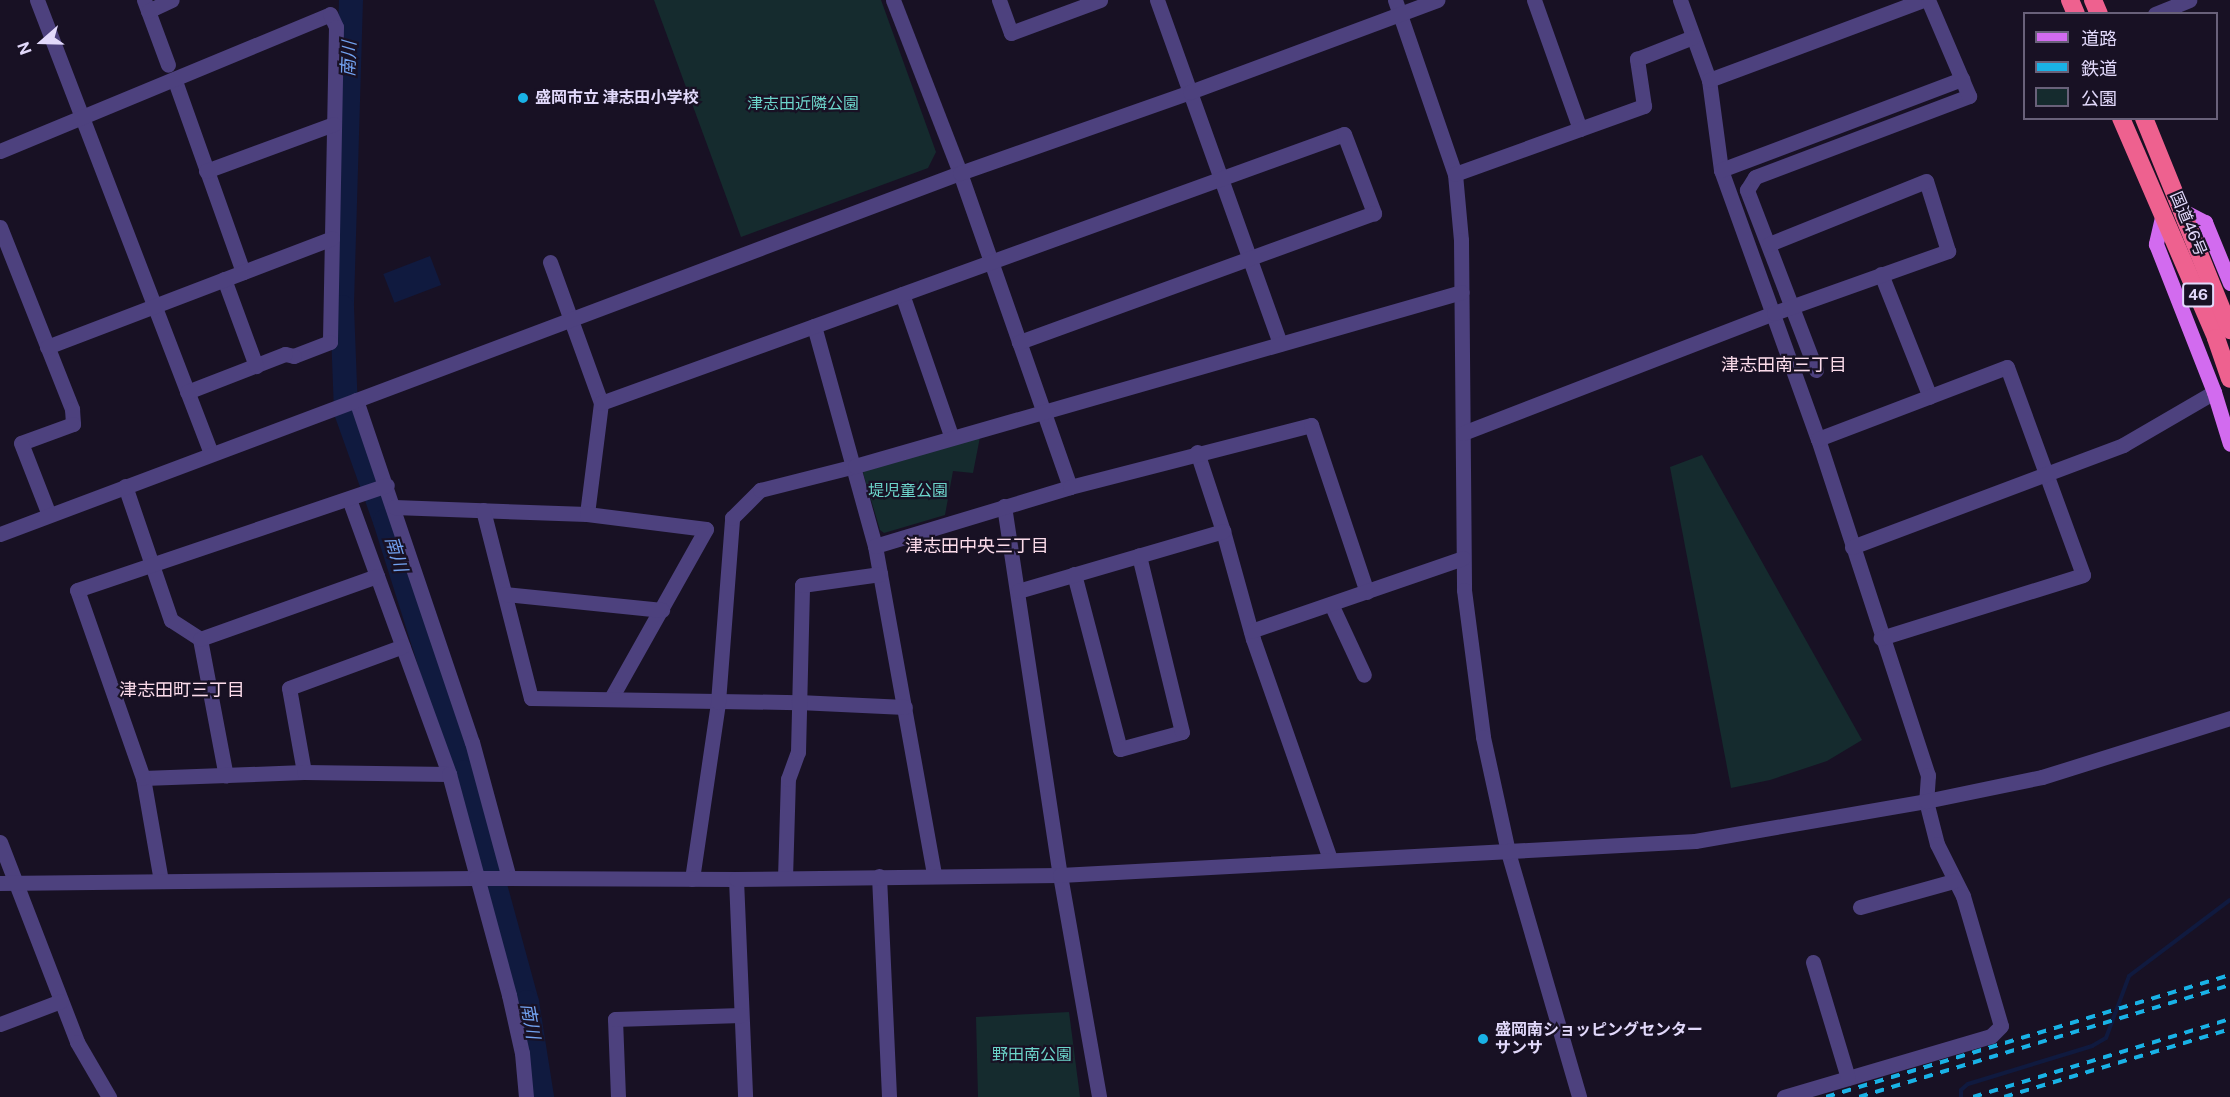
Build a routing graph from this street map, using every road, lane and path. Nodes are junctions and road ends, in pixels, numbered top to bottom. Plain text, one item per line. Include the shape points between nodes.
1 (37, 0) edge
2 (172, 0) edge
3 (892, 0) edge
4 (999, 0) edge
5 (1100, 0) edge
6 (1156, 0) edge
7 (1437, 0) edge
8 (1534, 0) edge
9 (1680, 0) edge
10 (1923, 0) edge
11 (1928, 0) edge
12 (2189, 0) edge
13 (146, 5) edge
14 (1398, 7) edge
15 (2160, 12) edge
16 (1693, 37) junction
17 (168, 65) dead end
18 (1962, 79) junction
19 (1708, 80) junction
20 (175, 81) junction
21 (1190, 92) junction
22 (82, 117) junction
23 (2122, 120) edge
24 (2145, 120) edge
25 (334, 124) junction
26 (1580, 129) junction
27 (0, 151) edge
28 (1721, 170) junction
29 (206, 171) junction
30 (960, 173) junction
31 (1455, 174) junction
32 (1221, 178) junction
33 (2183, 212) junction
34 (2163, 213) junction
35 (0, 227) edge
36 (332, 238) junction
37 (1768, 244) junction
38 (1250, 258) junction
39 (550, 262) dead end
40 (991, 262) junction
41 (243, 272) junction
42 (1881, 274) junction
43 (224, 279) junction
44 (2230, 284) edge
45 (1462, 292) junction
46 (902, 294) junction
47 (154, 306) junction
48 (1792, 307) junction
49 (1774, 313) junction
50 (570, 319) junction
51 (814, 326) junction
52 (2230, 330) edge
53 (1019, 342) junction
54 (1280, 344) junction
55 (46, 347) junction
56 (256, 366) junction
57 (1816, 370) dead end
58 (2230, 379) edge
59 (187, 392) junction
60 (2214, 392) junction
61 (1930, 397) junction
62 (356, 400) junction
63 (601, 403) junction
64 (1044, 412) junction
65 (1463, 433) junction
66 (952, 438) junction
67 (1818, 440) junction
68 (2230, 444) edge
69 (1197, 452) junction
70 (211, 454) junction
71 (855, 466) junction
72 (2048, 474) junction
73 (387, 485) junction
74 (125, 486) junction
75 (1070, 487) junction
76 (349, 499) junction
77 (1004, 506) junction
78 (394, 507) junction
79 (483, 510) junction
80 (587, 514) junction
81 (49, 515) junction
82 (1223, 531) junction
83 (0, 534) edge
84 (875, 546) junction
85 (1852, 547) junction
86 (1139, 555) junction
87 (1464, 558) junction
88 (152, 564) junction
89 (880, 574) junction
90 (1074, 574) junction
91 (377, 576) junction
92 (1018, 591) junction
93 (1367, 592) junction
94 (505, 594) junction
95 (1331, 604) junction
96 (662, 610) junction
97 (1251, 631) junction
98 (1881, 638) junction
99 (200, 639) junction
100 (403, 646) junction
101 (1364, 675) dead end
102 (611, 699) junction
103 (718, 702) junction
104 (798, 702) junction
105 (905, 707) junction
106 (2230, 718) edge
107 (304, 772) junction
108 (449, 774) junction
109 (226, 776) junction
110 (143, 778) junction
111 (1926, 801) junction
112 (0, 842) edge
113 (1508, 852) junction
114 (1330, 859) junction
115 (1060, 874) junction
116 (934, 875) junction
117 (879, 876) junction
118 (476, 878) junction
119 (509, 878) junction
120 (785, 878) junction
121 (692, 879) junction
122 (736, 879) junction
123 (161, 881) junction
124 (1954, 881) junction
125 (0, 883) edge
126 (16, 883) junction
127 (1860, 907) dead end
128 (1813, 962) dead end
129 (62, 1001) junction
130 (741, 1015) junction
131 (0, 1024) edge
132 (1848, 1078) junction
133 (109, 1097) edge
134 (526, 1097) edge
135 (618, 1097) edge
136 (745, 1097) edge
137 (889, 1097) edge
138 (1099, 1097) edge
139 (1579, 1097) edge
140 (1784, 1097) edge

1 - 22 street
2 - 13 street
3 - 30 street
4 - 5 street via 1011,33
6 - 21 street
7 - 14 street
8 - 26 street
9 - 16 street
10 - 19 street
11 - 18 street
12 - 15 street
13 - 17 street
14 - 21 street
14 - 31 street
16 - 19 street
16 - 26 street via 1637,59 1644,106
18 - 28 street
18 - 37 street via 1969,96 1755,177 1747,190
19 - 28 street
20 - 22 street
20 - 25 street via 330,14 336,27
20 - 29 street
21 - 30 street
21 - 32 street
22 - 27 street
22 - 47 street
23 - 34 highway, 国道46号 / 46
24 - 33 highway, 国道46号 / 46
25 - 29 street
25 - 36 street
26 - 31 street
28 - 49 street
29 - 41 street
30 - 40 street
30 - 50 street
31 - 45 street
32 - 38 street
32 - 38 street via 1344,134 1374,213
32 - 40 street
33 - 44 main road via 2205,222
33 - 52 highway, 国道46号 / 46
34 - 58 highway, 国道46号 / 46
34 - 60 main road via 2156,244
35 - 55 street
36 - 41 street
36 - 56 street via 330,342
37 - 42 street via 1926,182 1948,251
37 - 48 street
38 - 53 street
38 - 54 street
39 - 50 street
40 - 46 street
40 - 53 street
41 - 43 street
42 - 48 street
42 - 61 street
43 - 47 street
43 - 56 street
45 - 54 street
45 - 65 street
46 - 51 street
46 - 66 street
47 - 55 street
47 - 59 street
48 - 49 street
48 - 57 street
49 - 65 street
49 - 67 street
50 - 62 street
50 - 63 street
51 - 63 street
51 - 71 street
53 - 64 street
54 - 64 street
55 - 81 street via 72,409 73,424 21,443
56 - 59 street
59 - 70 street
60 - 68 main road
60 - 72 street via 2122,445
61 - 67 street
61 - 72 street via 2007,367
62 - 70 street
62 - 73 street
63 - 80 street
64 - 66 street
64 - 75 street
65 - 87 street
66 - 71 street
67 - 85 street
69 - 75 street
69 - 82 street
69 - 93 street via 1311,425
70 - 74 street
71 - 84 street
71 - 103 street via 760,490 732,518
72 - 85 street
72 - 98 street via 2083,575
73 - 76 street
73 - 78 street
74 - 81 street
74 - 88 street
75 - 77 street
76 - 88 street
76 - 91 street
77 - 84 street
77 - 92 street
78 - 79 street
78 - 119 street via 472,742
79 - 80 street
79 - 94 street
80 - 96 street via 706,529
81 - 83 street
82 - 86 street
82 - 97 street
84 - 89 street
85 - 98 street
86 - 90 street
86 - 90 street via 1182,732 1120,749
87 - 93 street
87 - 113 street via 1466,618 1483,737
88 - 99 street via 171,620
88 - 110 street via 77,590
89 - 104 street via 802,585
89 - 105 street
90 - 92 street
91 - 99 street
91 - 100 street
92 - 115 street
93 - 95 street
94 - 96 street
94 - 102 street via 531,698
95 - 97 street
95 - 101 street
96 - 102 street
97 - 114 street
98 - 111 street via 1928,775
99 - 109 street
100 - 107 street via 289,688
100 - 108 street
102 - 103 street
103 - 104 street
103 - 121 street
104 - 105 street
104 - 120 street via 798,752 788,779
105 - 116 street
106 - 111 street via 2042,777
107 - 108 street
107 - 109 street
108 - 118 street
109 - 110 street
110 - 123 street
111 - 113 street via 1695,841
111 - 124 street via 1937,844
112 - 126 street
113 - 114 street
113 - 139 street
114 - 115 street
115 - 116 street
115 - 138 street
116 - 117 street
117 - 120 street
117 - 137 street
118 - 119 street
118 - 123 street
118 - 134 street via 512,1007
119 - 121 street
120 - 122 street
121 - 122 street
122 - 130 street
123 - 126 street
124 - 127 street
124 - 132 street via 1963,896 2001,1026 1991,1036
125 - 126 street
126 - 129 street
128 - 132 street
129 - 131 street
129 - 133 street via 77,1042
130 - 135 street via 615,1019
130 - 136 street
132 - 140 street

